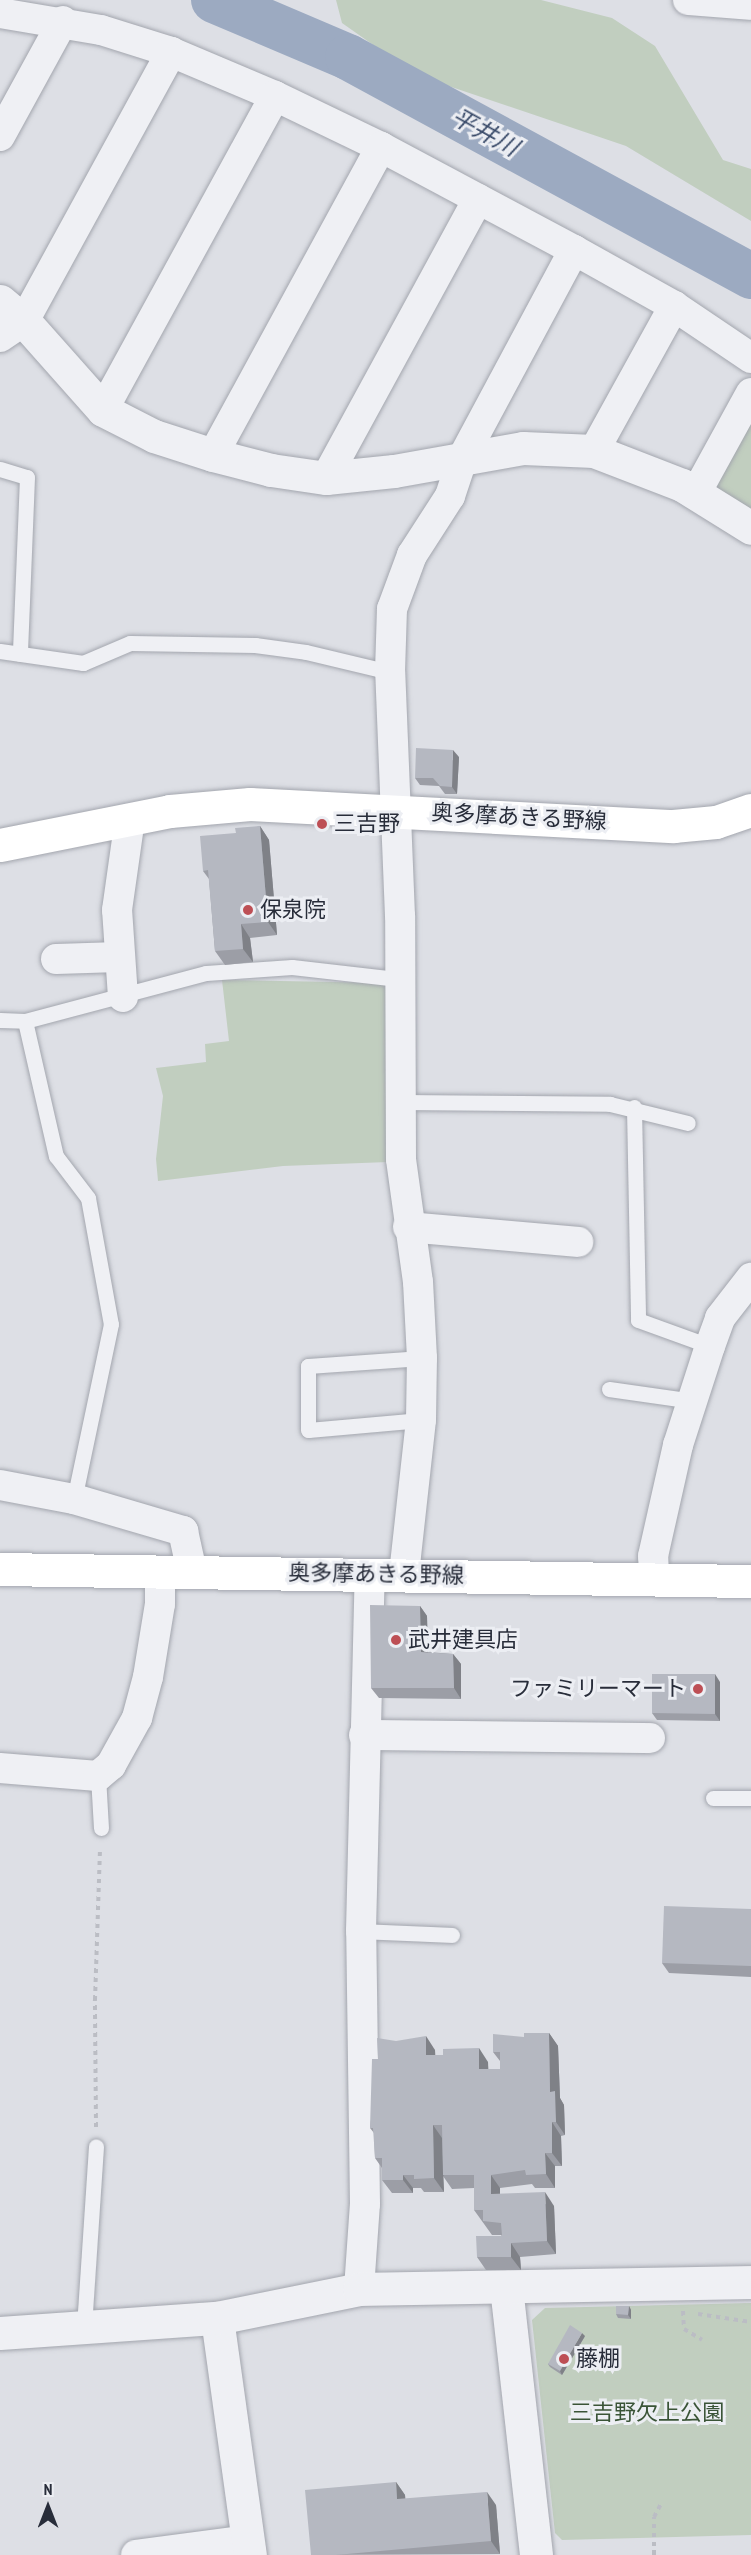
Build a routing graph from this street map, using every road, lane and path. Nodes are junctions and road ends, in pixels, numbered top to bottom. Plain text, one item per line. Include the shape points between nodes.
1 (688, 0) edge
2 (751, 5) edge
3 (0, 13) edge
4 (63, 21) junction
5 (171, 51) junction
6 (275, 96) junction
7 (0, 136) edge
8 (381, 147) junction
9 (478, 199) junction
10 (574, 250) junction
11 (674, 306) junction
12 (8, 320) edge
13 (751, 358) edge
14 (751, 393) edge
15 (103, 410) junction
16 (594, 451) junction
17 (213, 455) junction
18 (463, 457) junction
19 (0, 469) edge
20 (326, 478) junction
21 (696, 493) junction
22 (751, 528) edge
23 (0, 651) edge
24 (20, 654) junction
25 (390, 672) junction
26 (397, 810) junction
27 (751, 810) edge
28 (130, 819) junction
29 (0, 845) edge
30 (119, 957) junction
31 (56, 959) dead end
32 (398, 979) junction
33 (123, 997) junction
34 (0, 1020) edge
35 (25, 1021) junction
36 (400, 1102) junction
37 (634, 1107) junction
38 (688, 1122) dead end
39 (408, 1227) junction
40 (578, 1242) dead end
41 (751, 1278) edge
42 (710, 1346) junction
43 (422, 1358) junction
44 (609, 1389) dead end
45 (693, 1401) junction
46 (421, 1420) junction
47 (0, 1485) edge
48 (74, 1499) junction
49 (0, 1569) edge
50 (176, 1571) junction
51 (370, 1574) junction
52 (404, 1574) junction
53 (654, 1579) junction
54 (751, 1581) edge
55 (364, 1735) junction
56 (651, 1738) dead end
57 (0, 1768) edge
58 (98, 1776) junction
59 (713, 1798) dead end
60 (751, 1798) edge
61 (101, 1828) joint
62 (361, 1931) junction
63 (452, 1935) dead end
64 (96, 2146) joint
65 (751, 2282) edge
66 (506, 2287) junction
67 (359, 2289) junction
68 (683, 2305) dead end
69 (683, 2312) junction
70 (216, 2318) junction
71 (751, 2322) edge
72 (84, 2327) junction
73 (0, 2333) edge
74 (702, 2340) dead end
75 (662, 2502) dead end
76 (249, 2547) edge
77 (136, 2555) edge
78 (536, 2555) edge
79 (654, 2555) edge

1 - 2 street
3 - 4 street
4 - 5 street
4 - 7 street
5 - 6 street
5 - 12 street
6 - 8 street
6 - 15 street
8 - 9 street
8 - 17 street
9 - 10 street
9 - 20 street
10 - 11 street
10 - 18 street
11 - 13 street
11 - 16 street
12 - 15 street
14 - 21 street
15 - 17 street via 154,436
16 - 18 street via 523,448
16 - 21 street
17 - 20 street via 271,470
18 - 20 street via 394,471
18 - 25 street via 450,496 425,531 392,609
19 - 24 lane via 27,477
21 - 22 street
23 - 24 lane
24 - 25 lane via 83,663 130,643 255,645 306,652
25 - 26 street
26 - 27 main road, 奥多摩あきる野線 via 692,826
26 - 28 main road, 奥多摩あきる野線 via 250,804
26 - 32 street
28 - 29 main road, 奥多摩あきる野線
28 - 30 street via 117,910
30 - 31 street
30 - 33 street
32 - 33 lane via 270,968 206,973
32 - 36 street
33 - 35 lane
34 - 35 lane
35 - 48 lane via 56,1156 88,1198 111,1324
36 - 37 lane
36 - 39 street
37 - 38 lane
37 - 42 lane via 638,1320
39 - 40 street
39 - 43 street via 418,1282
41 - 42 street via 720,1318
42 - 45 street
43 - 46 street
43 - 46 lane via 309,1366 309,1430
44 - 45 lane
45 - 53 street via 653,1556
46 - 52 street
47 - 48 street
48 - 50 street via 183,1531
49 - 50 main road, 奥多摩あきる野線
50 - 51 main road, 奥多摩あきる野線
50 - 58 street via 155,1635 137,1718 111,1765
51 - 52 main road, 奥多摩あきる野線
51 - 55 street
52 - 53 main road, 奥多摩あきる野線
53 - 54 main road, 奥多摩あきる野線
55 - 56 street
55 - 62 street
57 - 58 street
58 - 61 lane
59 - 60 lane
61 - 64 path via 95,2000
62 - 63 lane
62 - 67 street via 364,2204
64 - 72 lane
65 - 66 street
66 - 67 street
66 - 78 street
67 - 70 street
68 - 69 path
69 - 71 path
69 - 74 path via 684,2329
70 - 72 street
70 - 76 street
72 - 73 street
75 - 79 path via 654,2517
76 - 77 street

